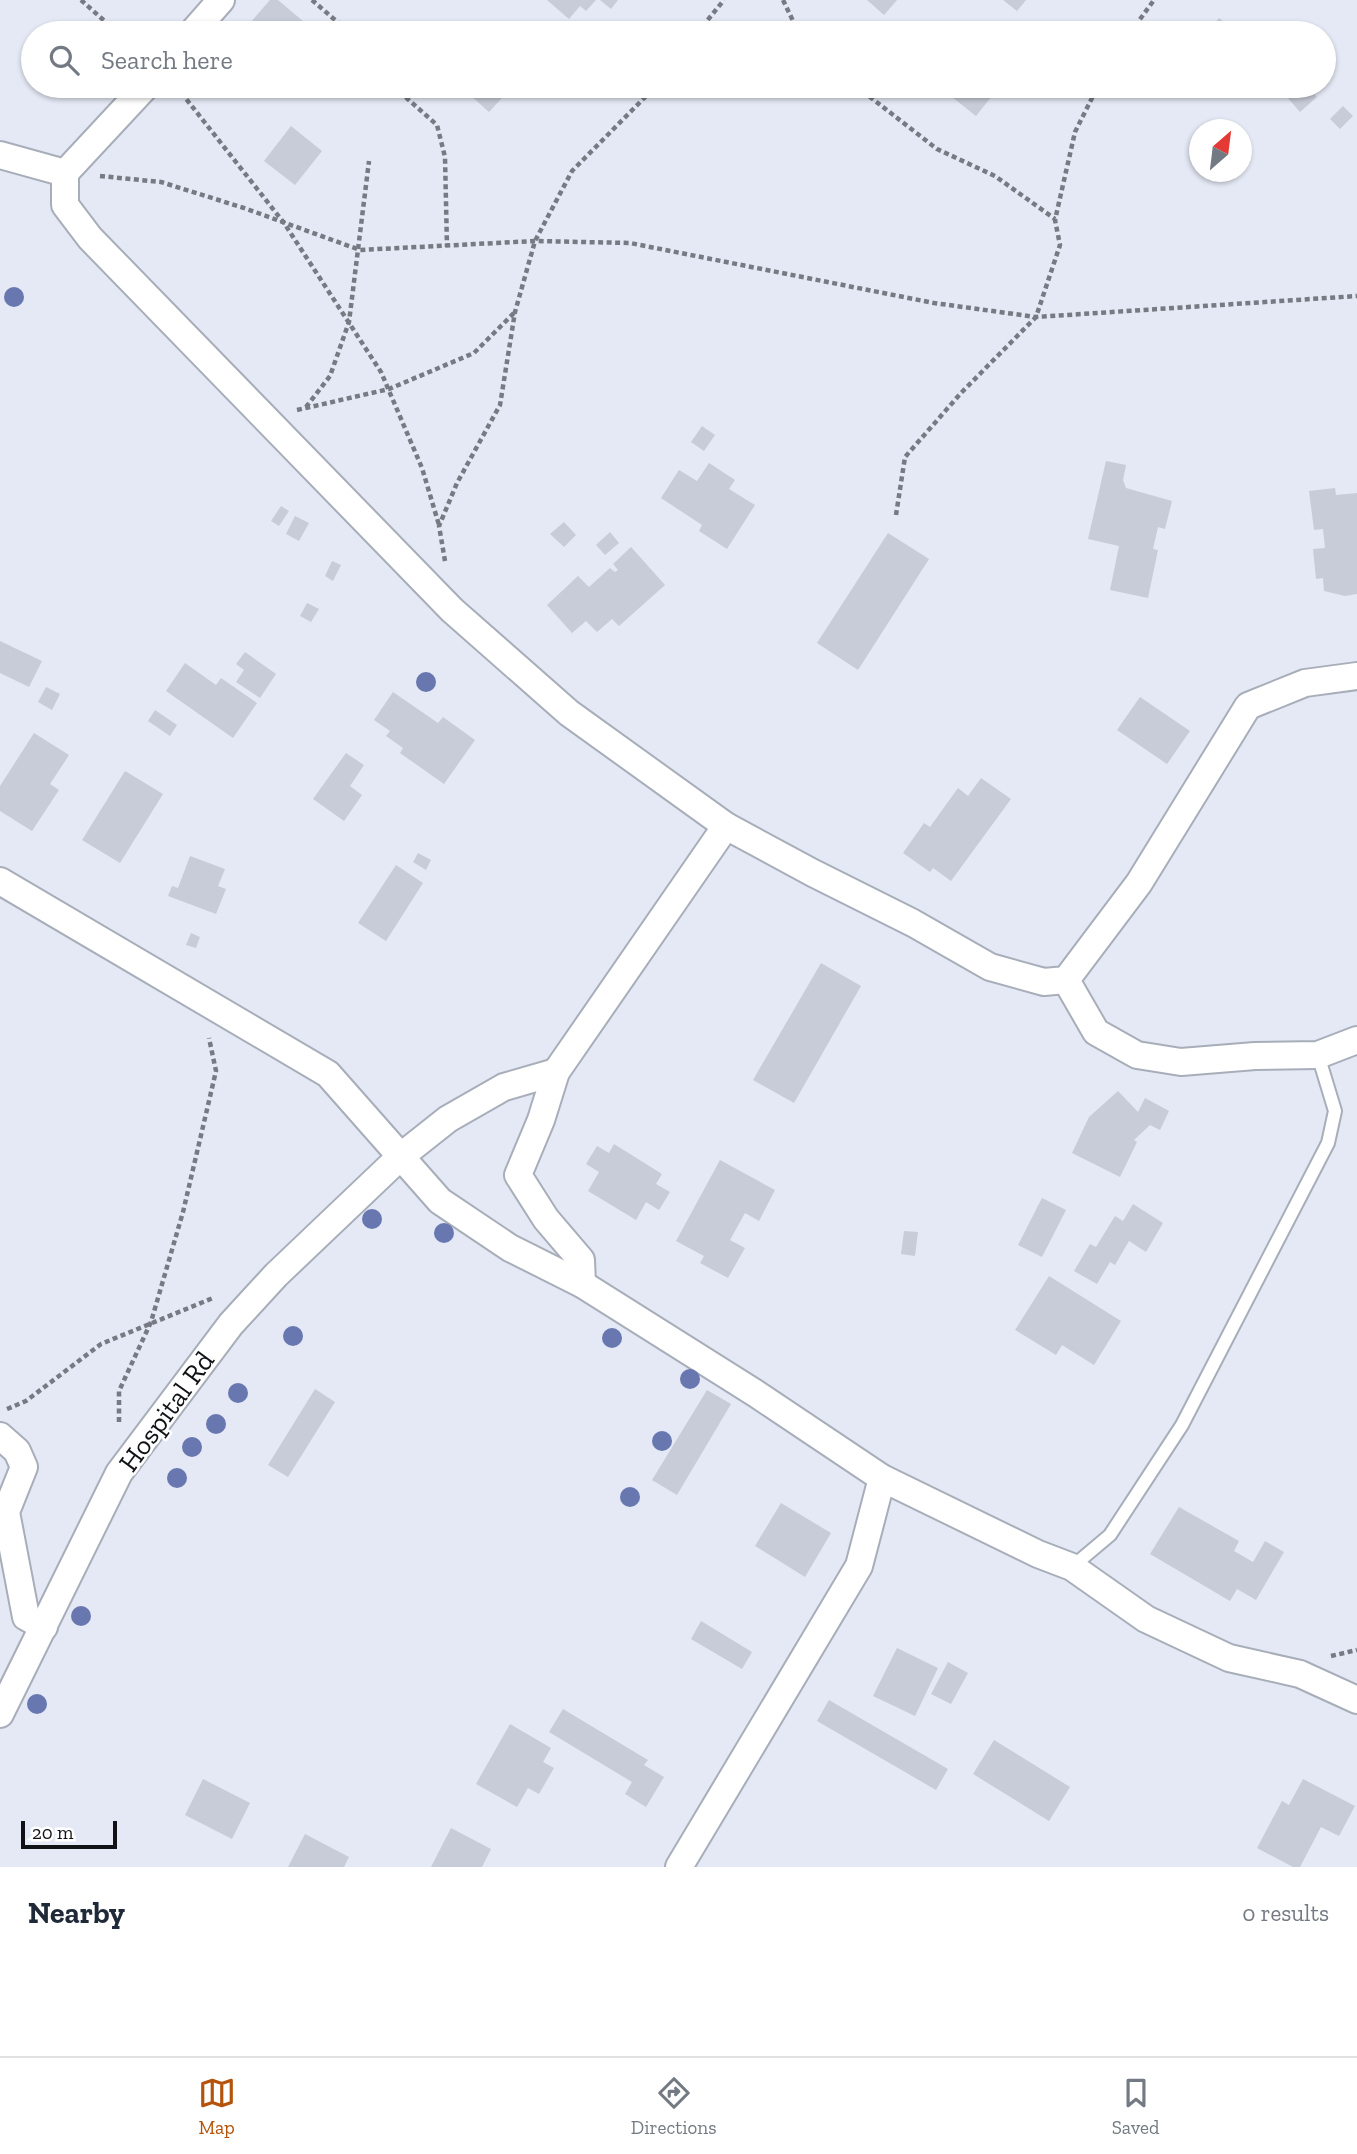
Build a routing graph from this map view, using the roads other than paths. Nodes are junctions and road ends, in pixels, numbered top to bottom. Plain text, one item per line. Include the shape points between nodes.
1 (221, 0) edge
2 (203, 21) edge
3 (135, 98) edge
4 (0, 155) edge
5 (65, 173) junction
6 (1357, 676) edge
7 (726, 826) junction
8 (0, 881) edge
9 (1066, 980) junction
10 (1357, 1040) edge
11 (1318, 1055) junction
12 (556, 1072) junction
13 (400, 1157) junction
14 (582, 1284) junction
15 (0, 1436) edge
16 (882, 1478) junction
17 (1072, 1567) junction
18 (44, 1627) junction
19 (1357, 1700) edge
20 (0, 1714) edge
21 (679, 1867) edge

1 - 2 street
3 - 5 street
4 - 5 street
5 - 7 street via 65,205 90,238 452,610 569,713
6 - 9 street via 1305,683 1248,706 1139,883
7 - 9 street via 990,967 1044,982
7 - 12 street
8 - 13 street via 328,1074
9 - 11 street via 1096,1032 1137,1055 1181,1062
10 - 11 street
11 - 17 lane via 1335,1111 1328,1143 1182,1425 1110,1535
12 - 13 street, Hospital Rd via 493,1093 448,1119
12 - 14 street via 518,1175 581,1261
13 - 14 street via 440,1201 510,1248
13 - 18 street, Hospital Rd via 231,1324 119,1473
14 - 16 street
15 - 18 street via 17,1451 24,1467 6,1512 26,1617
16 - 17 street
16 - 21 street via 859,1566
17 - 19 street via 1146,1619 1229,1658 1300,1674
18 - 20 street, Hospital Rd

